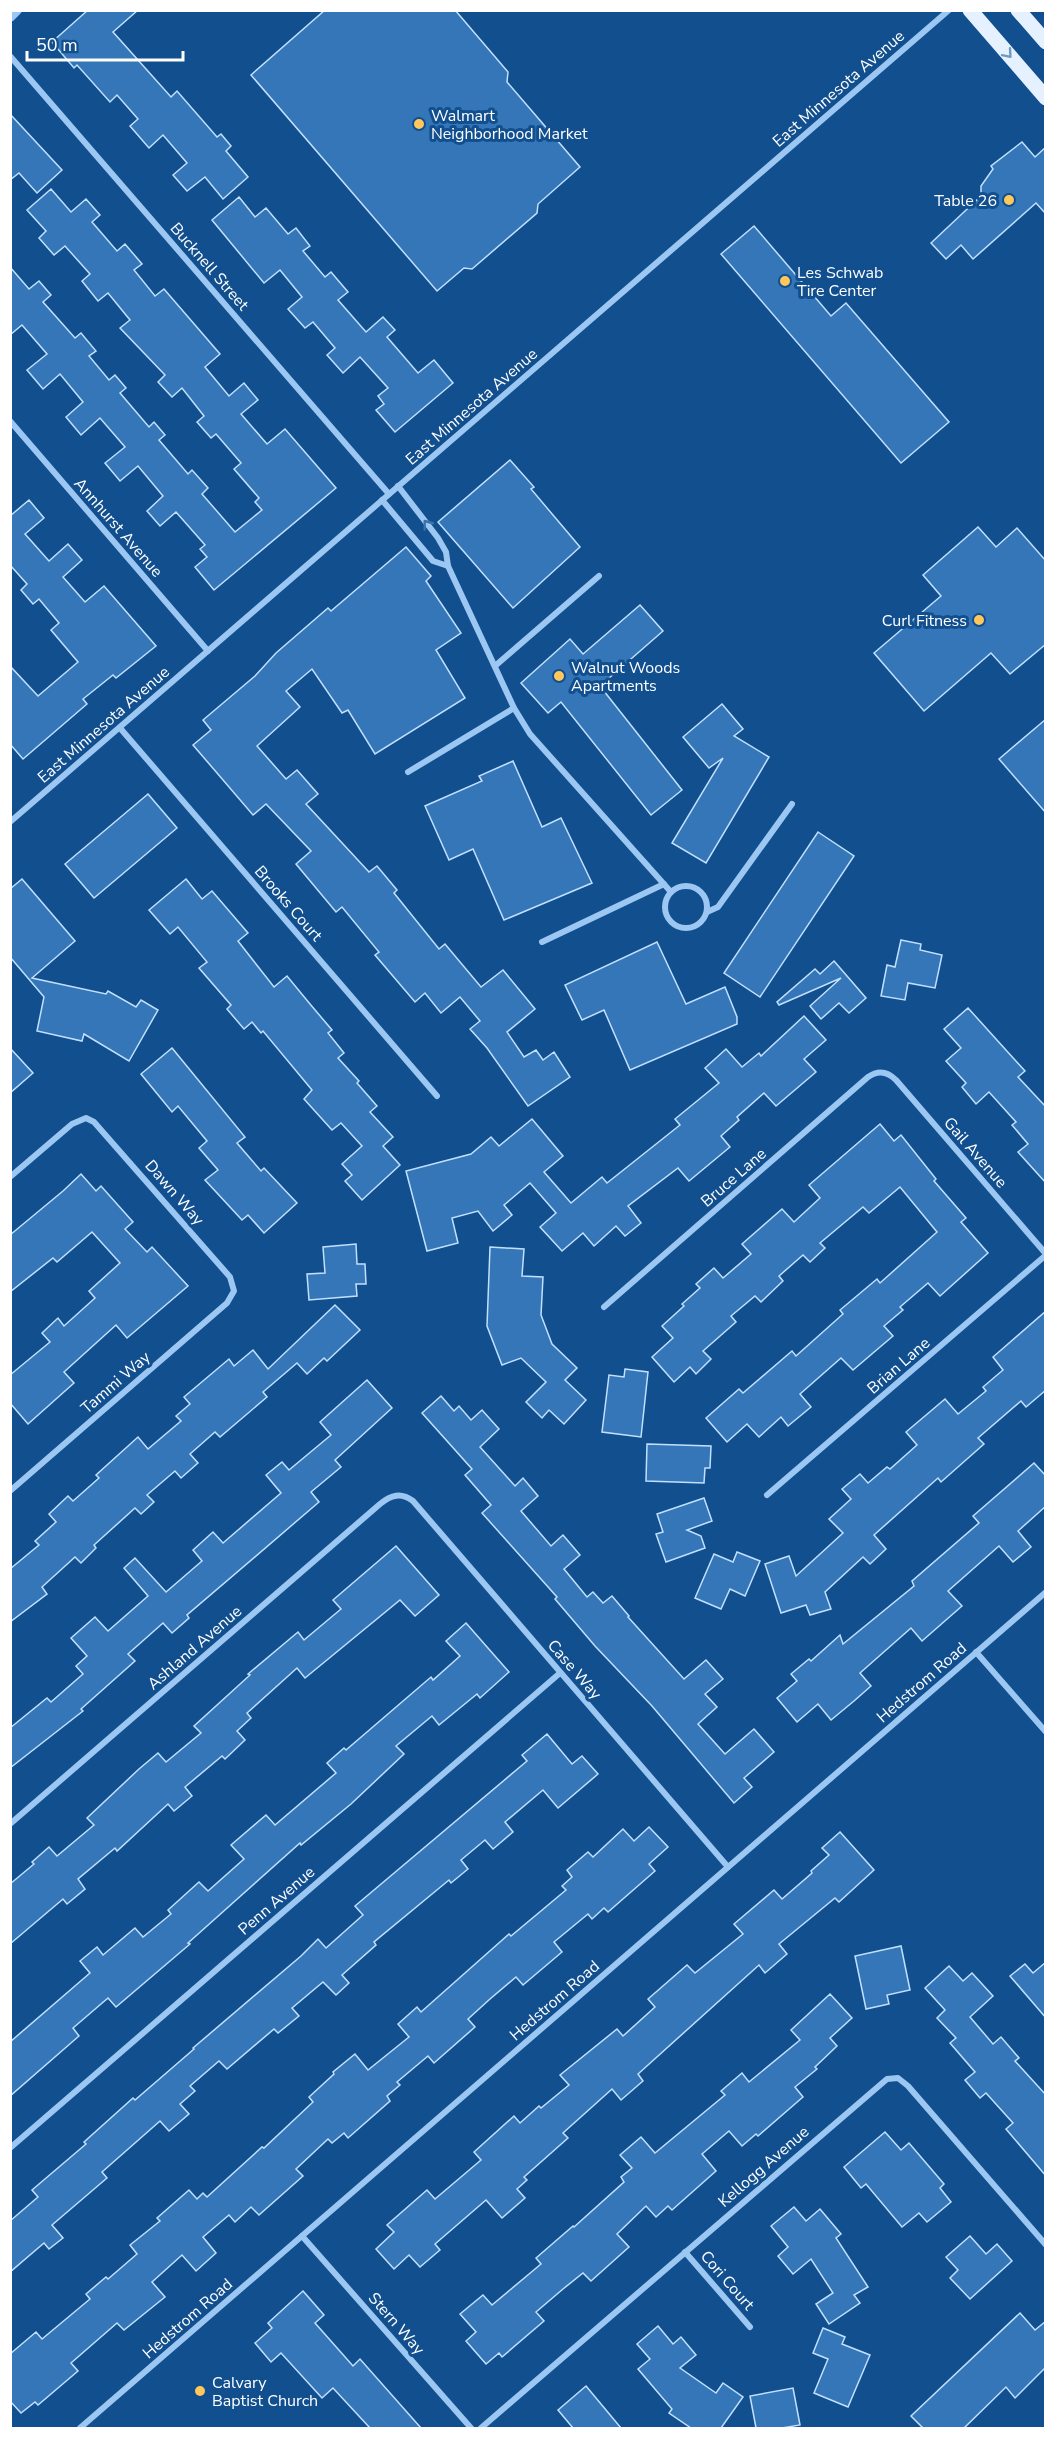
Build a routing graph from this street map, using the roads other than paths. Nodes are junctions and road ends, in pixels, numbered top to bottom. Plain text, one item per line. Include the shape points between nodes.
1 (17, 10) edge
2 (949, 10) edge
3 (970, 10) edge
4 (1018, 10) edge
5 (10, 16) edge
6 (1046, 42) edge
7 (10, 56) edge
8 (1046, 98) edge
9 (10, 421) edge
10 (398, 486) junction
11 (389, 494) junction
12 (382, 500) junction
13 (448, 566) junction
14 (599, 576) dead end
15 (208, 651) junction
16 (495, 666) junction
17 (514, 708) junction
18 (120, 728) junction
19 (408, 772) dead end
20 (792, 804) dead end
21 (12, 818) edge
22 (664, 884) junction
23 (671, 892) junction
24 (707, 912) junction
25 (542, 942) dead end
26 (883, 1072) joint
27 (437, 1095) dead end
28 (10, 1177) edge
29 (1046, 1255) edge
30 (234, 1291) joint
31 (604, 1307) dead end
32 (10, 1491) edge
33 (398, 1495) joint
34 (767, 1495) dead end
35 (1046, 1592) edge
36 (976, 1652) junction
37 (560, 1673) junction
38 (1046, 1732) edge
39 (10, 1824) edge
40 (728, 1867) junction
41 (10, 2148) edge
42 (302, 2236) junction
43 (1046, 2245) edge
44 (685, 2252) junction
45 (750, 2327) dead end
46 (80, 2428) edge
47 (471, 2428) edge
48 (481, 2428) edge

1 - 5 street
2 - 10 street, East Minnesota Avenue
3 -> 8 main road
4 - 6 main road
7 - 11 street, Bucknell Street
9 - 15 street, Annhurst Avenue
10 - 11 street, East Minnesota Avenue
13 -> 10 street via 438,538
11 - 12 street, East Minnesota Avenue
12 - 13 street via 433,561
12 - 15 street, East Minnesota Avenue
13 - 16 street
14 - 16 street
15 - 18 street, East Minnesota Avenue
16 - 17 street
17 - 19 street
17 - 22 street via 530,734
18 - 21 street, East Minnesota Avenue
18 - 27 street, Brooks Court
20 - 24 street via 718,907
22 - 23 street
22 - 25 street
23 - 24 street via 684,885 697,888 706,899
23 - 24 street via 666,912 674,924 694,927
26 - 29 street, Gail Avenue via 896,1080
26 - 31 street, Bruce Lane via 868,1077
28 - 30 street, Dawn Way via 72,1124 86,1118 101,1128 230,1277
29 - 34 street, Brian Lane
30 - 32 street, Tammi Way via 227,1303
33 - 37 street, Case Way via 413,1501
33 - 39 street, Ashland Avenue via 380,1504
35 - 36 street, Hedstrom Road
36 - 38 street
36 - 40 street, Hedstrom Road
37 - 40 street, Case Way
37 - 41 street, Penn Avenue
40 - 42 street, Hedstrom Road
42 - 46 street, Hedstrom Road
42 - 47 street, Stern Way
43 - 44 street, Kellogg Avenue via 908,2086 895,2077 880,2084
44 - 45 street, Cori Court
44 - 48 street, Kellogg Avenue

